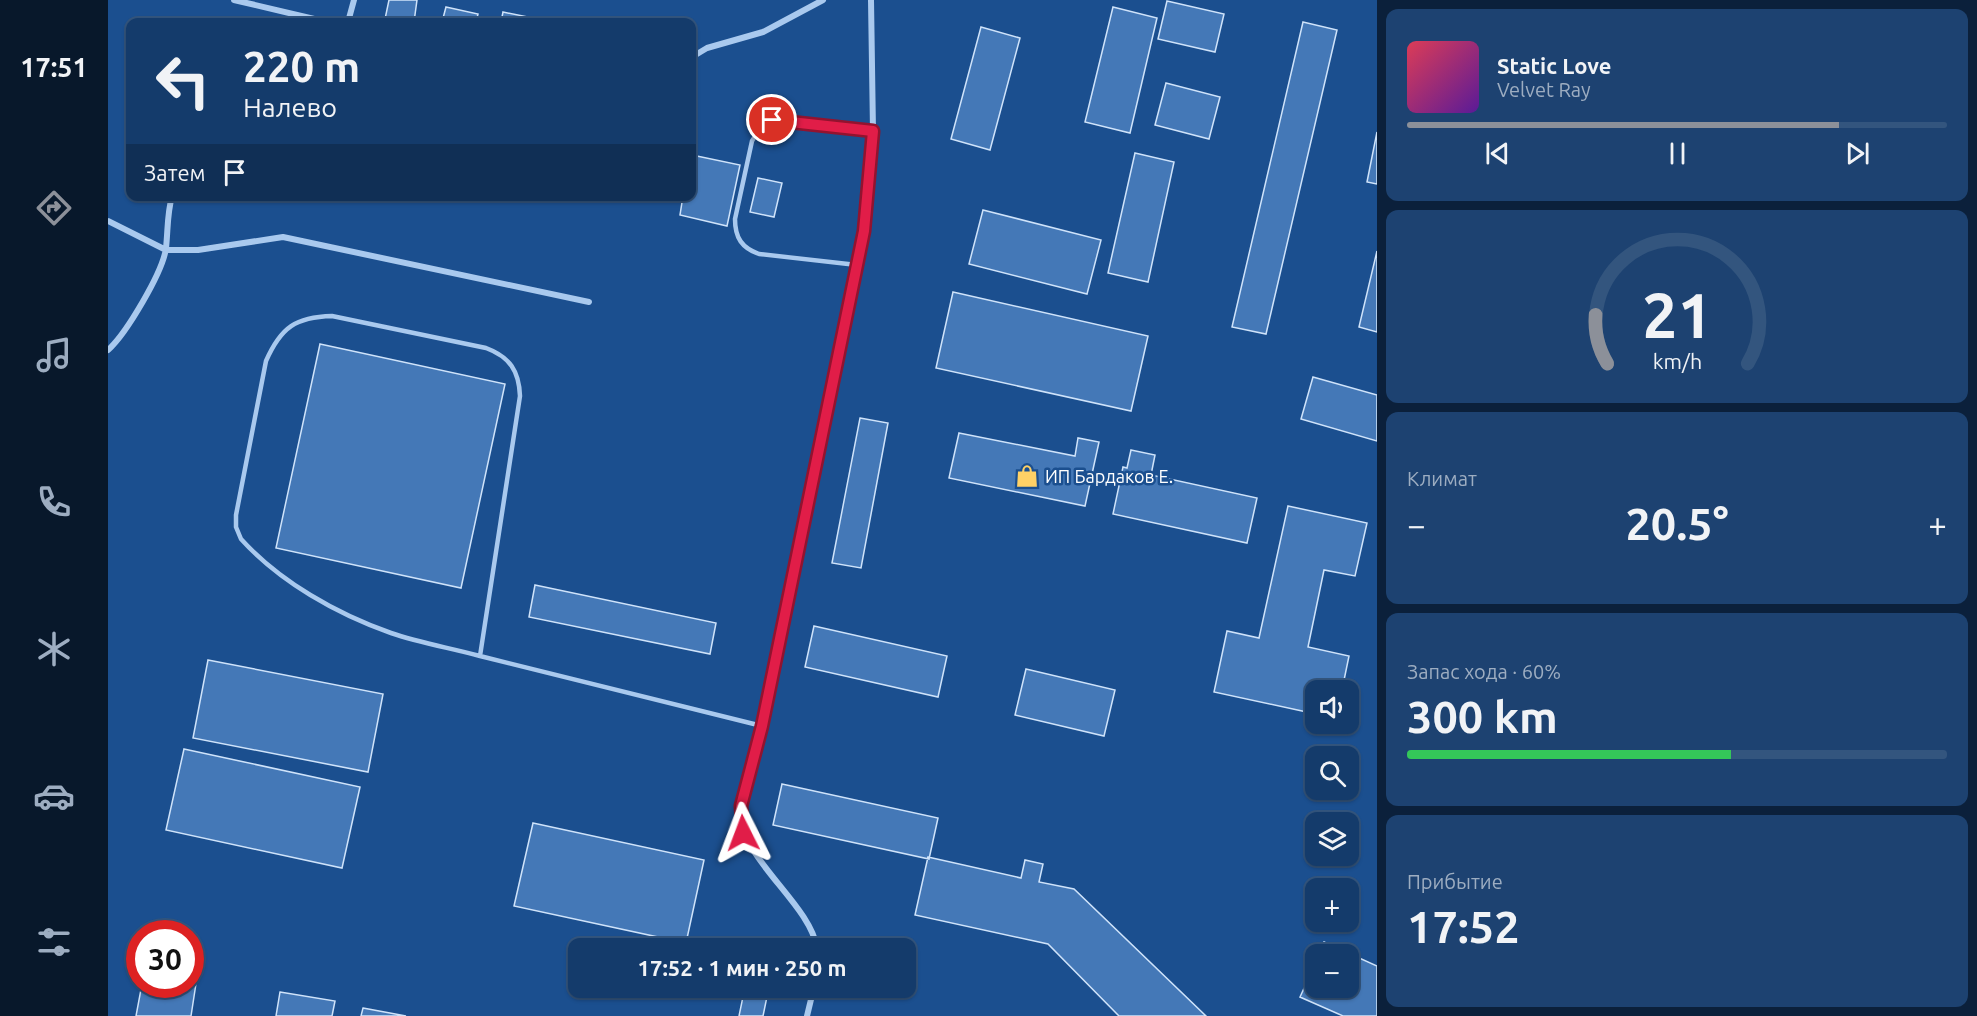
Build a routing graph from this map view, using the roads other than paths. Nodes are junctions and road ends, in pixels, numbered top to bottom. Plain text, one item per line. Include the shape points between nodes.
1 (234, 0) edge
2 (354, 0) edge
3 (823, 0) edge
4 (871, 0) edge
5 (310, 18) edge
6 (349, 18) edge
7 (696, 55) edge
8 (873, 131) junction
9 (171, 201) edge
10 (108, 221) edge
11 (166, 250) junction
12 (857, 265) junction
13 (589, 302) dead end
14 (108, 350) edge
15 (480, 656) junction
16 (762, 726) junction
17 (813, 938) edge
18 (811, 998) edge
19 (807, 1016) edge

1 - 5 street
2 - 6 street
3 - 7 street via 763,32
4 - 8 street
8 - 12 street
8 - 12 lane via 782,119 763,124 752,141 735,219 735,231 748,250
9 - 11 street
10 - 11 street
11 - 13 street via 198,250 283,237
11 - 14 street via 121,338
12 - 16 street
15 - 15 lane via 520,396 513,365 486,348 332,316 310,317 290,325 275,340 266,360 236,515 241,539 306,592 347,615 393,634
15 - 16 lane
16 - 17 street via 741,806 743,833
18 - 19 street

